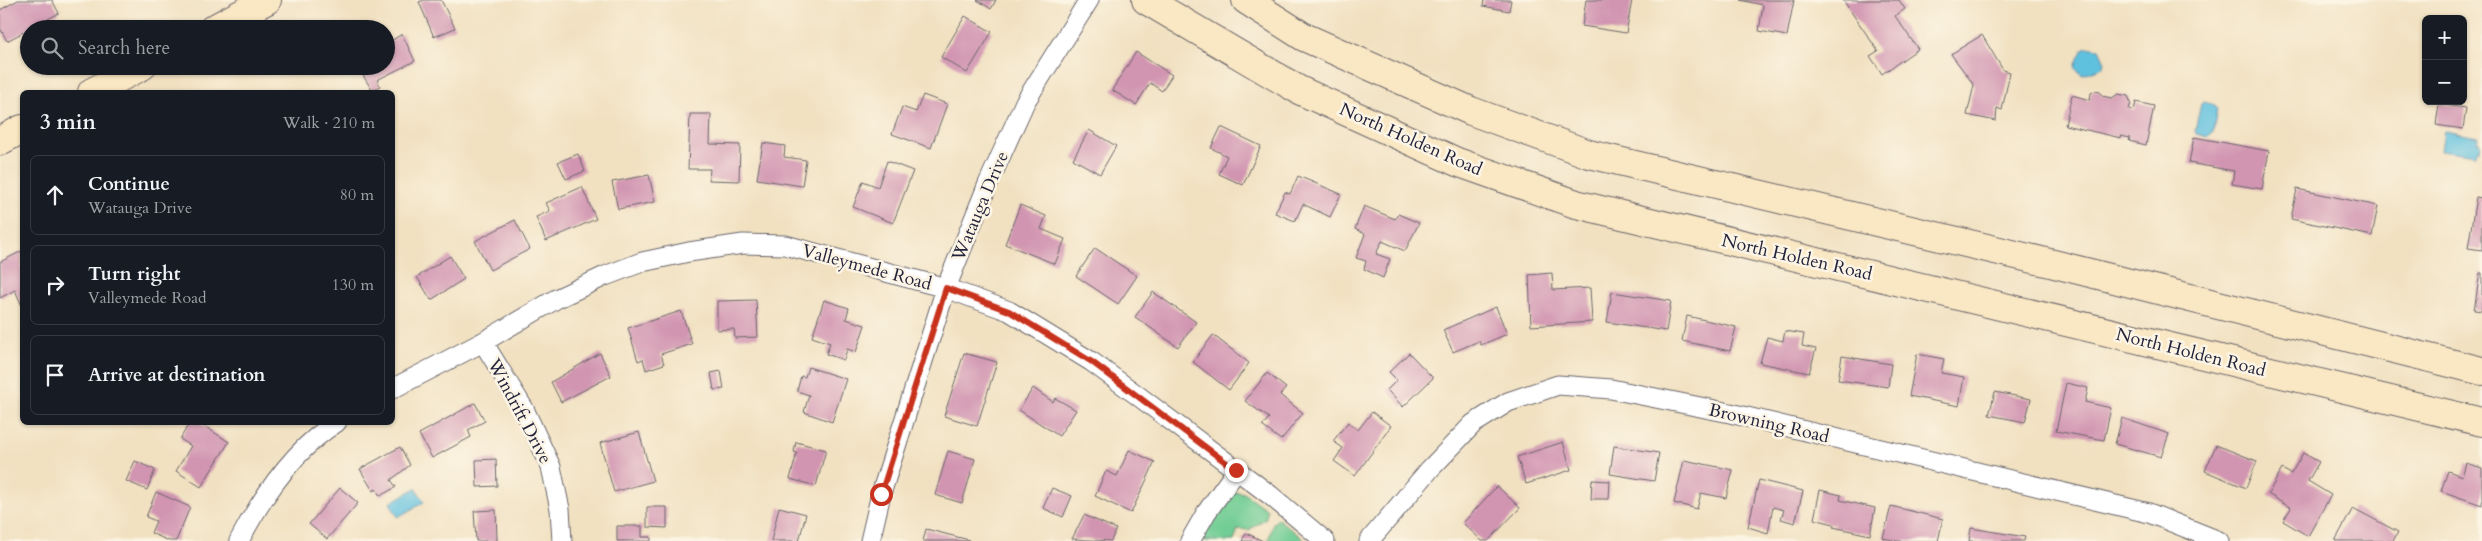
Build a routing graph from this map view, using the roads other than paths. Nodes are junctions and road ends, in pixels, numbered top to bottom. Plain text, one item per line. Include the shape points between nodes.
1 (267, 0) edge
2 (1089, 0) edge
3 (1146, 0) edge
4 (1246, 0) edge
5 (230, 20) edge
6 (125, 75) edge
7 (96, 90) edge
8 (20, 130) edge
9 (0, 141) edge
10 (946, 288) junction
11 (483, 342) junction
12 (2482, 371) edge
13 (395, 387) edge
14 (2482, 422) edge
15 (332, 425) edge
16 (1236, 470) junction
17 (239, 541) edge
18 (562, 541) edge
19 (870, 541) edge
20 (1190, 541) edge
21 (1325, 541) edge
22 (1368, 541) edge
23 (2219, 541) edge

1 - 5 main road
2 - 10 street, Watauga Drive via 1025,102
3 - 14 main road, North Holden Road via 1300,90 1457,162 1576,204
4 - 12 main road via 1304,36 1471,111 1589,154 2299,323
6 - 7 main road
8 - 9 main road
10 - 11 street, Valleymede Road via 784,245 743,244 642,262 556,299
10 - 16 street, Valleymede Road via 1009,311 1092,362
10 - 19 street, Watauga Drive via 881,494
11 - 13 street, Valleymede Road
11 - 18 street, Windrift Drive via 524,409 552,467
15 - 17 street via 282,473
16 - 20 street
16 - 21 street, Valleymede Road
22 - 23 street, Browning Road via 1472,424 1508,402 1558,385 1611,389 1730,413 2148,513

